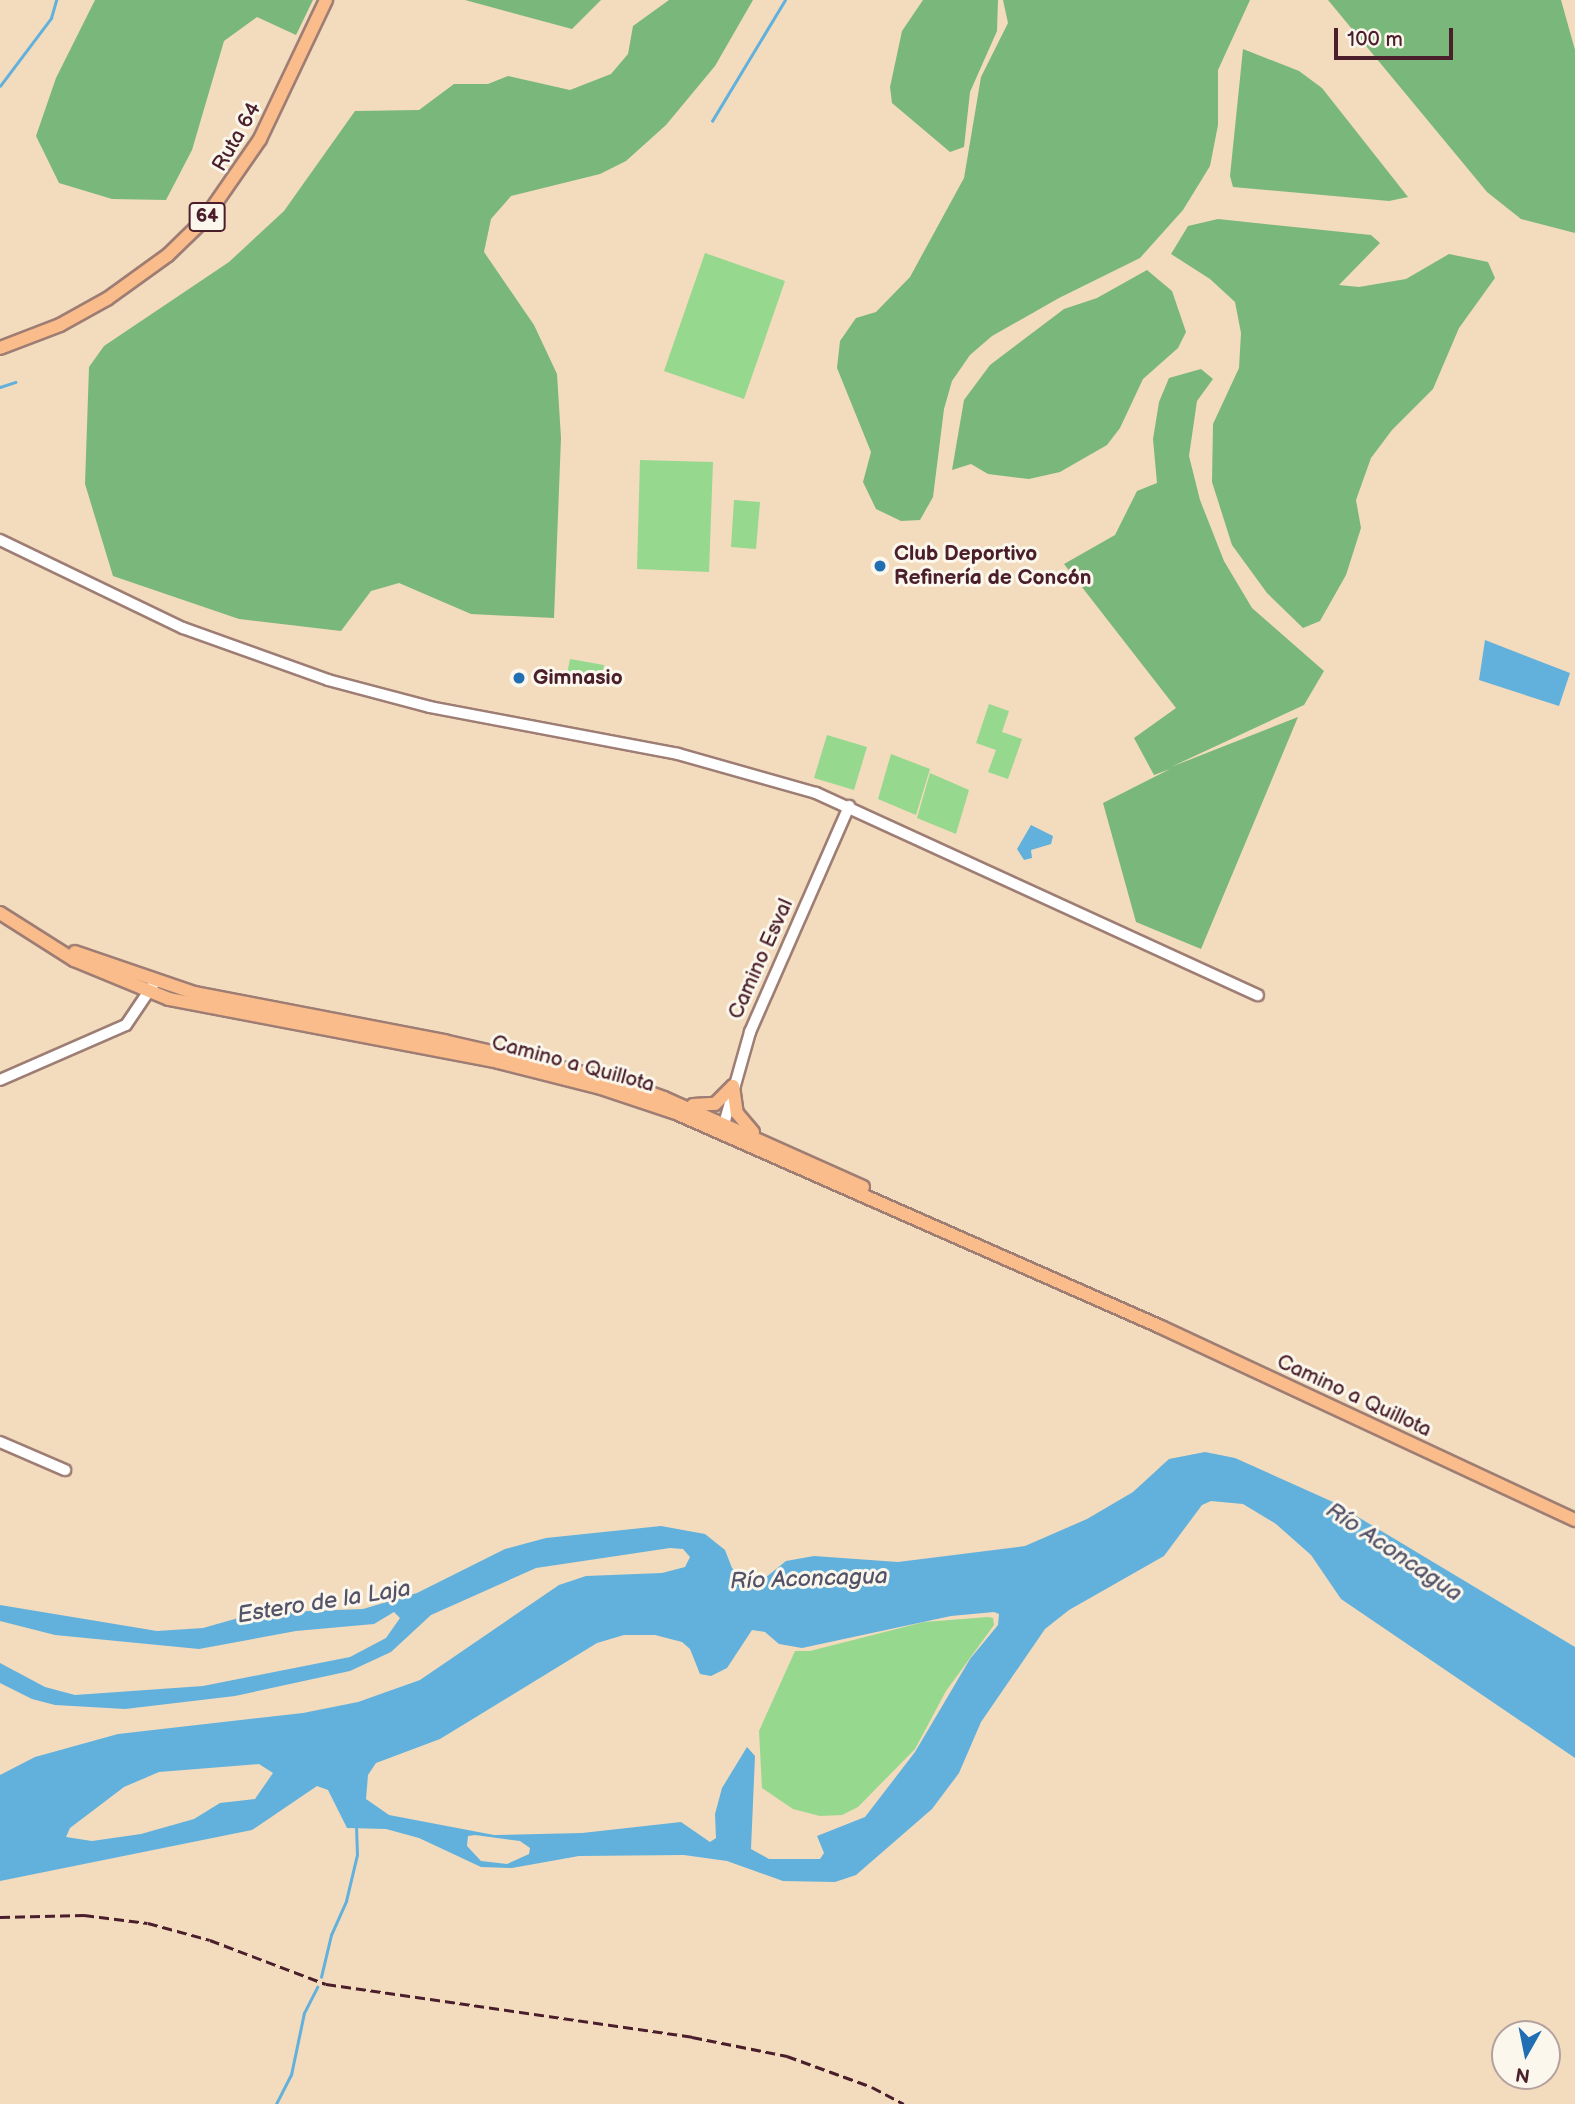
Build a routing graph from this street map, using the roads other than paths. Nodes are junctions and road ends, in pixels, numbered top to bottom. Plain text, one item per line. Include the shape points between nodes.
1 (326, 0) edge
2 (0, 348) edge
3 (0, 540) edge
4 (849, 806) junction
5 (2, 914) edge
6 (152, 988) junction
7 (1258, 995) dead end
8 (0, 1080) edge
9 (733, 1086) junction
10 (664, 1098) junction
11 (723, 1128) junction
12 (783, 1150) junction
13 (1116, 1307) junction
14 (0, 1442) edge
15 (65, 1470) dead end
16 (1575, 1520) edge

1 - 2 main road, Ruta 64 / 64 via 248,161 195,229 107,299 60,325
3 - 4 street via 183,628 328,680 430,707 678,754
4 - 7 street
4 - 9 street, Camino Esval via 750,1032
5 - 6 main road, Camino a Quillota via 74,960
6 - 8 street via 132,1019 118,1029
6 - 10 main road, Camino a Quillota via 536,1061
6 - 11 main road, Camino a Quillota via 550,1075
9 - 10 main road via 710,1106
9 - 11 street, Camino Esval
9 - 12 main road via 734,1107 743,1123
10 - 11 main road, Camino a Quillota
11 - 12 main road, Camino a Quillota
11 - 13 main road, Camino a Quillota
12 - 13 main road, Camino a Quillota
13 - 16 main road, Camino a Quillota
14 - 15 street

